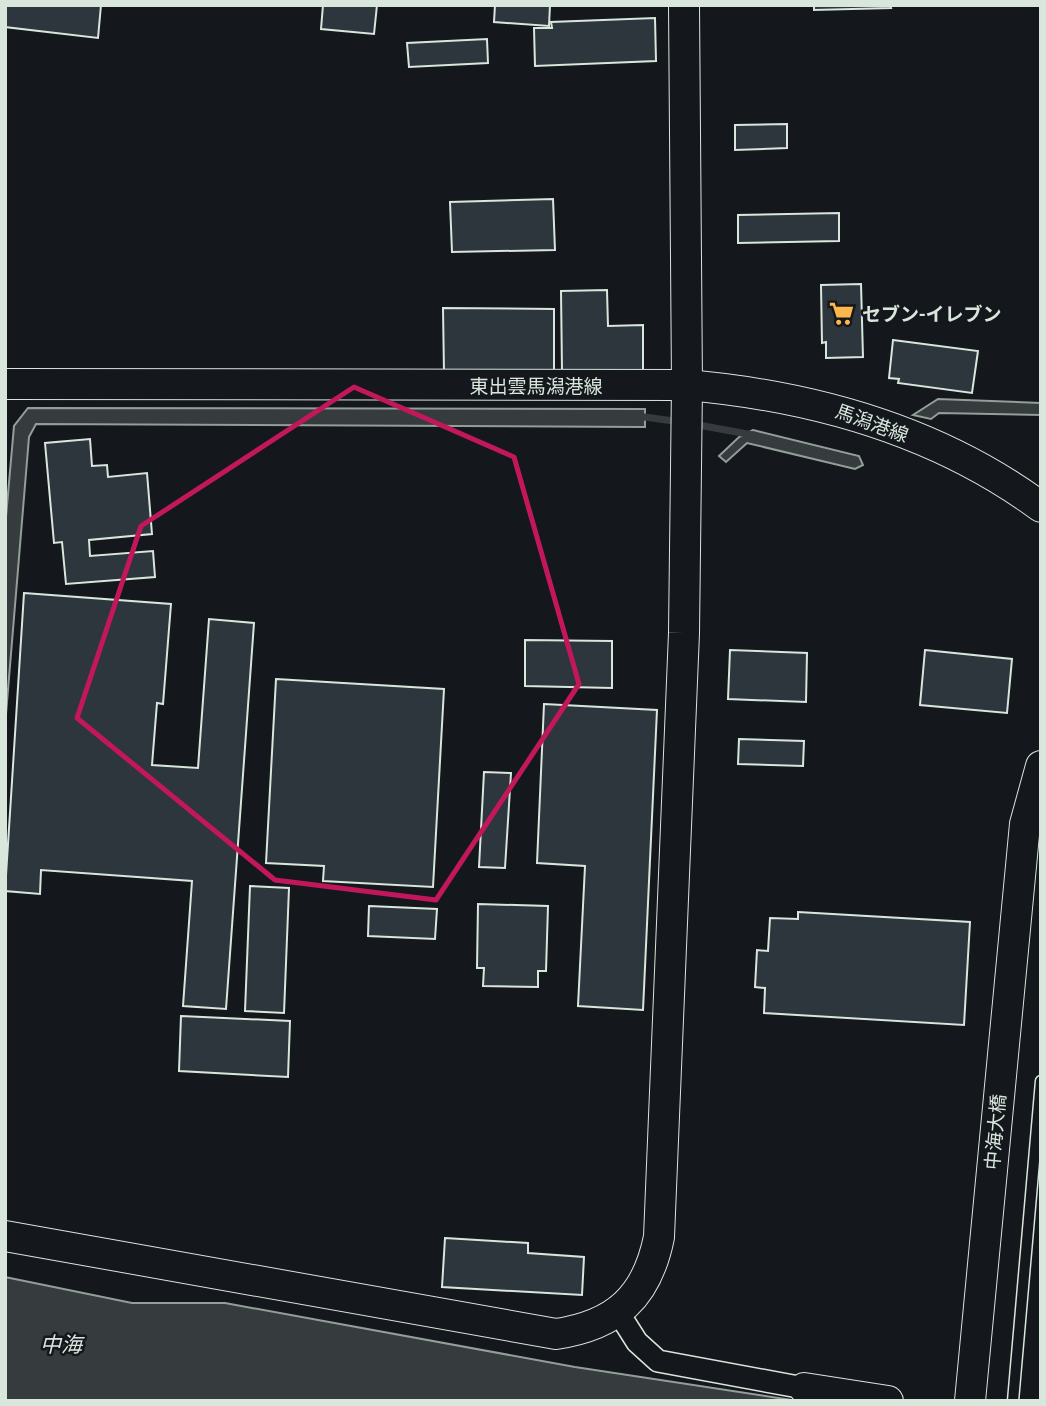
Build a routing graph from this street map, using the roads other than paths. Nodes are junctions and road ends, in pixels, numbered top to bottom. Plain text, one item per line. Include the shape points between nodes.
1 (684, 5) edge
2 (5, 384) edge
3 (687, 409) junction
4 (1041, 507) edge
5 (1041, 766) edge
6 (1041, 1081) edge
7 (5, 1236) edge
8 (618, 1312) junction
9 (804, 1388) joint
10 (888, 1401) edge
11 (970, 1401) edge
12 (1013, 1401) edge

1 - 3 street
2 - 3 street, 東出雲馬潟港線
3 - 4 street, 馬潟港線 via 805,401 894,429 946,452
3 - 8 street via 684,633 659,1237 647,1276 630,1303
5 - 11 street, 中海大橋 via 1031,796 1021,864
6 - 12 lane
7 - 8 street via 540,1333 573,1332
8 - 9 street via 636,1342 658,1361
9 - 10 street

